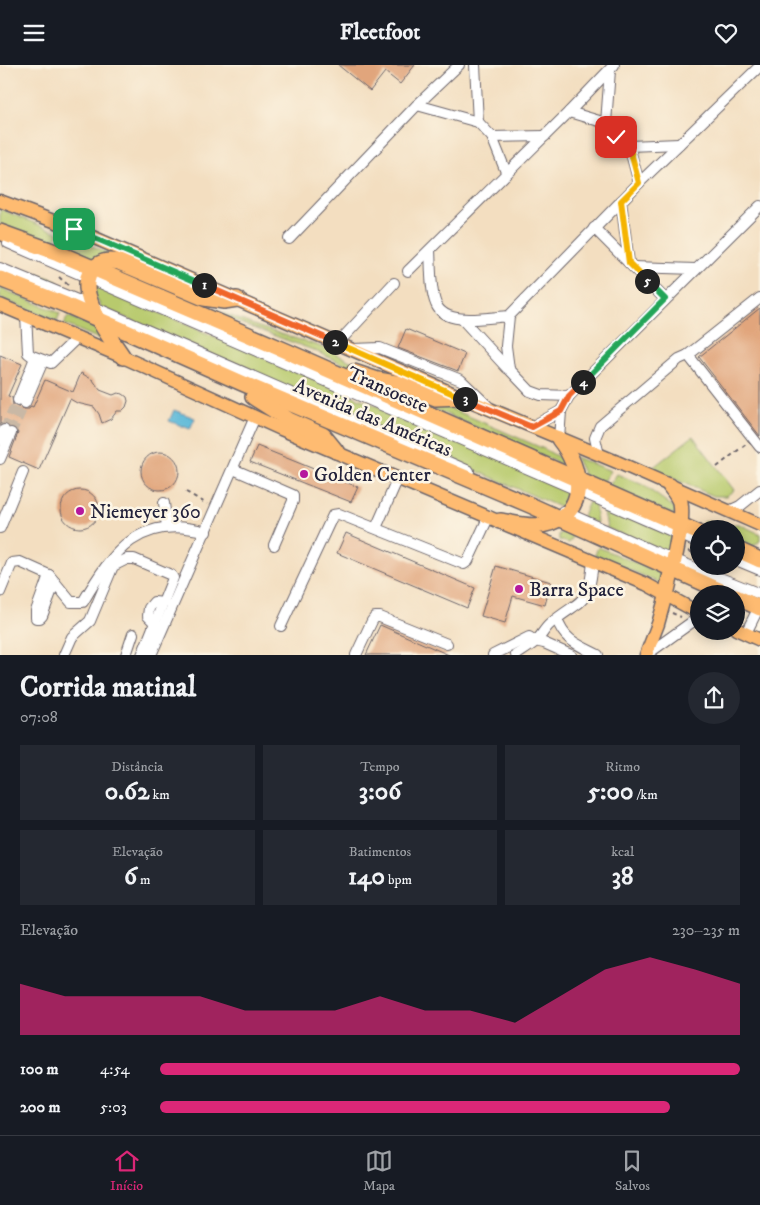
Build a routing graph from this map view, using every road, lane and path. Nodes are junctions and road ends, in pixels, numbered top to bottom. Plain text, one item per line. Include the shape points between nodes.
1 (459, 65) edge
2 (475, 65) edge
3 (760, 66) edge
4 (612, 67) edge
5 (417, 105) junction
6 (569, 112) junction
7 (478, 121) junction
8 (606, 123) junction
9 (545, 136) junction
10 (492, 137) junction
11 (679, 144) junction
12 (629, 145) junction
13 (506, 172) junction
14 (639, 183) junction
15 (0, 201) edge
16 (621, 201) junction
17 (760, 206) edge
18 (594, 228) junction
19 (0, 232) edge
20 (289, 239) dead end
21 (0, 242) edge
22 (430, 249) junction
23 (0, 263) edge
24 (631, 265) junction
25 (0, 268) edge
26 (696, 269) junction
27 (408, 271) dead end
28 (90, 272) junction
29 (57, 275) dead end
30 (0, 279) edge
31 (394, 283) dead end
32 (42, 285) junction
33 (70, 289) dead end
34 (760, 298) edge
35 (237, 299) junction
36 (665, 299) junction
37 (0, 306) edge
38 (95, 313) junction
39 (26, 315) junction
40 (509, 316) junction
41 (462, 319) junction
42 (78, 337) junction
43 (338, 343) junction
44 (351, 349) junction
45 (286, 351) junction
46 (688, 355) junction
47 (123, 357) junction
48 (39, 359) junction
49 (509, 369) junction
50 (242, 383) junction
51 (569, 396) junction
52 (461, 397) junction
53 (21, 401) tunnel mouth
54 (492, 410) junction
55 (561, 411) junction
56 (255, 417) junction
57 (532, 427) junction
58 (753, 438) junction
59 (559, 439) junction
60 (0, 441) edge
61 (760, 447) edge
62 (336, 451) junction
63 (599, 455) junction
64 (0, 459) edge
65 (717, 467) dead end
66 (233, 469) junction
67 (23, 472) dead end
68 (398, 478) junction
69 (577, 485) junction
70 (670, 486) junction
71 (760, 490) edge
72 (186, 492) dead end
73 (164, 503) dead end
74 (216, 508) junction
75 (729, 511) junction
76 (562, 516) junction
77 (494, 519) junction
78 (758, 521) edge
79 (167, 527) junction
80 (0, 528) edge
81 (376, 528) junction
82 (679, 529) junction
83 (690, 531) edge
84 (206, 532) junction
85 (690, 537) edge
86 (274, 545) dead end
87 (745, 553) edge
88 (760, 560) edge
89 (593, 561) junction
90 (745, 563) edge
91 (673, 564) junction
92 (690, 568) edge
93 (760, 569) edge
94 (714, 575) edge
95 (728, 575) edge
96 (712, 585) edge
97 (760, 590) edge
98 (0, 592) edge
99 (760, 594) edge
100 (666, 595) junction
101 (690, 608) edge
102 (745, 608) edge
103 (668, 611) dead end
104 (557, 619) junction
105 (683, 619) dead end
106 (754, 620) edge
107 (690, 623) edge
108 (281, 626) dead end
109 (133, 634) dead end
110 (760, 640) edge
111 (535, 641) junction
112 (447, 644) dead end
113 (64, 655) edge
114 (126, 655) edge
115 (142, 655) edge
116 (151, 655) edge
117 (356, 655) edge
118 (493, 655) edge
119 (516, 655) edge
120 (572, 655) edge
121 (598, 655) edge
122 (646, 655) edge

1 - 5 street
2 - 7 street
3 - 11 street
4 - 6 street
4 - 8 street
5 - 7 street
5 - 20 street
6 - 8 street
6 - 9 street
7 - 10 street
8 - 12 street via 616,137
9 - 10 street
9 - 13 street
10 - 13 street
11 - 12 street
11 - 14 street
12 - 14 street
13 - 22 street
14 - 16 street
15 - 35 main road
16 - 18 street
16 - 24 street
17 - 26 street
18 - 24 street
18 - 40 street
19 - 28 highway, Avenida das Américas via 58,253
21 - 28 street, Transoeste
22 - 27 street
22 - 41 street via 436,307 443,314
23 - 32 street
24 - 26 street
24 - 36 street
25 - 32 street
26 - 36 street
28 - 35 highway via 101,262 112,261 204,298 214,301
28 - 38 highway via 86,285
28 - 45 highway, Avenida das Américas
28 - 69 street, Transoeste
29 - 33 path
30 - 38 highway, Avenida das Américas
31 - 43 street
32 - 38 street
34 - 46 street
35 - 43 main road
36 - 51 street
37 - 39 main road
38 - 47 highway
38 - 50 highway, Avenida das Américas
38 - 76 street
39 - 42 main road
39 - 48 street via 28,353
40 - 41 street
40 - 49 street via 506,346
41 - 49 street
42 - 47 main road
42 - 48 street via 51,363
43 - 44 main road
44 - 52 main road
44 - 54 street via 380,348 461,380
45 - 52 highway via 311,353 363,375 436,397
45 - 69 highway, Avenida das Américas
46 - 58 street
46 - 63 street via 679,359 600,426 595,438
47 - 56 main road
48 - 53 street
49 - 51 street via 530,391 541,395
50 - 62 highway via 250,395 289,420 323,435
50 - 76 highway, Avenida das Américas
51 - 55 street
52 - 54 main road
54 - 57 main road
55 - 57 street
55 - 59 street
56 - 62 main road
56 - 66 street
57 - 59 main road
58 - 61 street
58 - 65 path
59 - 63 main road
59 - 69 highway via 573,463
60 - 64 street via 8,432
62 - 68 main road
63 - 70 main road
66 - 74 street
66 - 86 street via 293,495
67 - 80 street
68 - 77 main road
68 - 81 street
69 - 76 highway via 577,500
69 - 82 highway, Avenida das Américas
70 - 75 main road
70 - 82 highway via 679,500
71 - 75 street
72 - 74 path
73 - 79 street
74 - 84 street
75 - 78 main road
76 - 77 highway via 540,525
76 - 91 highway, Avenida das Américas
77 - 81 street via 468,561 461,564
77 - 89 main road
79 - 84 street via 188,527
79 - 98 street via 139,535 124,546 109,560 83,602 71,602 52,578 15,561
81 - 108 street via 339,514 333,515
82 - 83 highway, Avenida das Américas
82 - 85 street
82 - 91 highway
84 - 116 street
87 - 88 highway
89 - 100 main road
89 - 104 street via 588,593
90 - 93 street
91 - 92 street
91 - 96 highway, Avenida das Américas
91 - 100 highway
94 - 99 street
95 - 97 street
100 - 101 main road
100 - 122 main road
102 - 106 highway
103 - 105 path
104 - 111 street
104 - 121 street via 563,633 572,641
106 - 110 main road
107 - 122 street
109 - 114 street
111 - 118 street via 529,637
111 - 119 street
111 - 120 street
112 - 117 street via 375,617
113 - 115 street via 72,637 90,621 113,566 127,559 171,575 173,580 164,603 154,602 149,607 148,616 155,623

